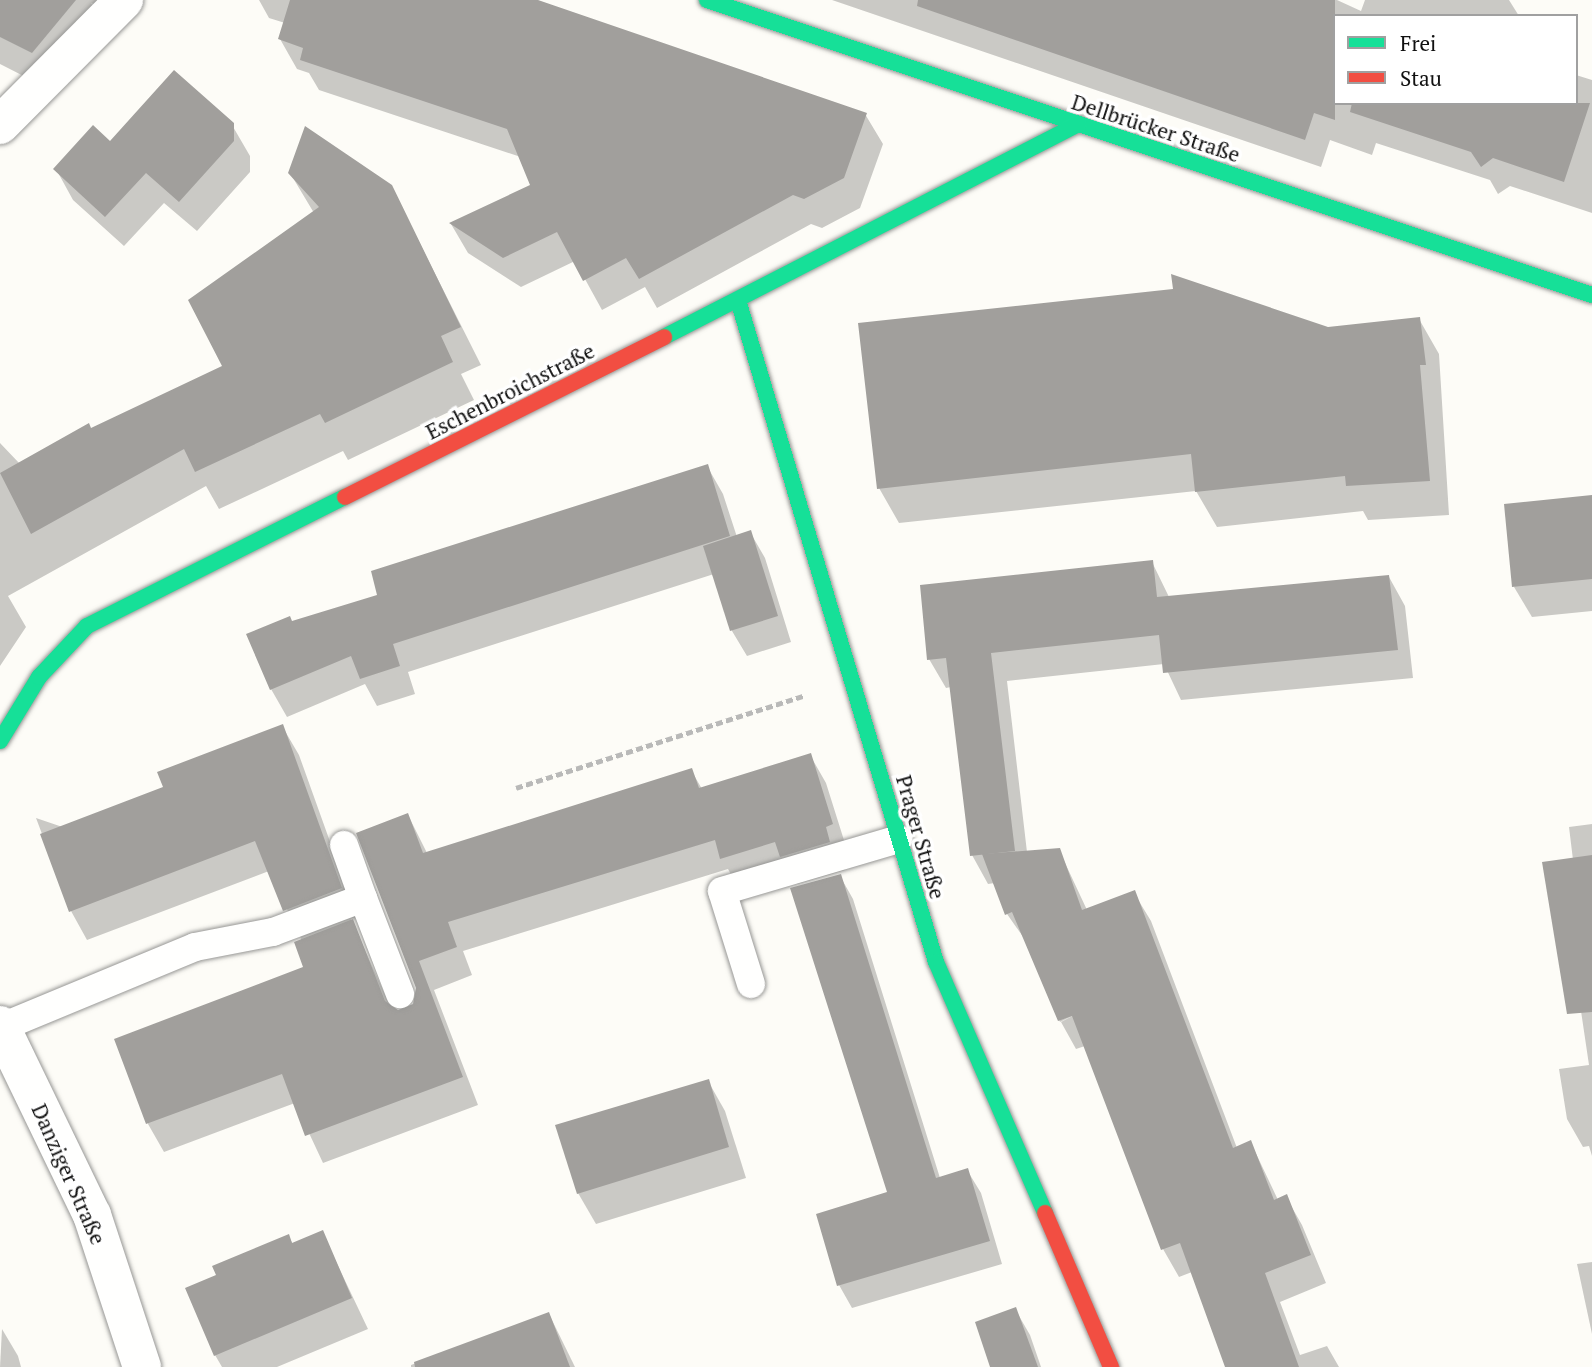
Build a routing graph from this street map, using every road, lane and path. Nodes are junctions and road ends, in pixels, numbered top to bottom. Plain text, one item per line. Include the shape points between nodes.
1 (124, 0) edge
2 (707, 0) edge
3 (1078, 124) junction
4 (0, 125) edge
5 (1592, 295) edge
6 (738, 300) junction
7 (855, 680) junction
8 (0, 741) edge
9 (516, 788) dead end
10 (899, 839) junction
11 (344, 845) dead end
12 (363, 898) junction
13 (751, 984) dead end
14 (400, 995) dead end
15 (1, 1026) edge
16 (142, 1367) edge
17 (1111, 1367) edge

1 - 4 street
2 - 3 street, Dellbrücker Straße
3 - 5 street, Dellbrücker Straße
3 - 6 street, Eschenbroichstraße
6 - 7 street, Prager Straße
6 - 8 street, Eschenbroichstraße via 86,626 39,677
7 - 9 path
7 - 10 street, Prager Straße
10 - 13 lane via 722,891
10 - 17 street, Prager Straße via 936,962
11 - 12 lane
12 - 14 lane
12 - 15 lane via 273,932 195,947
15 - 16 street, Danziger Straße via 92,1215

